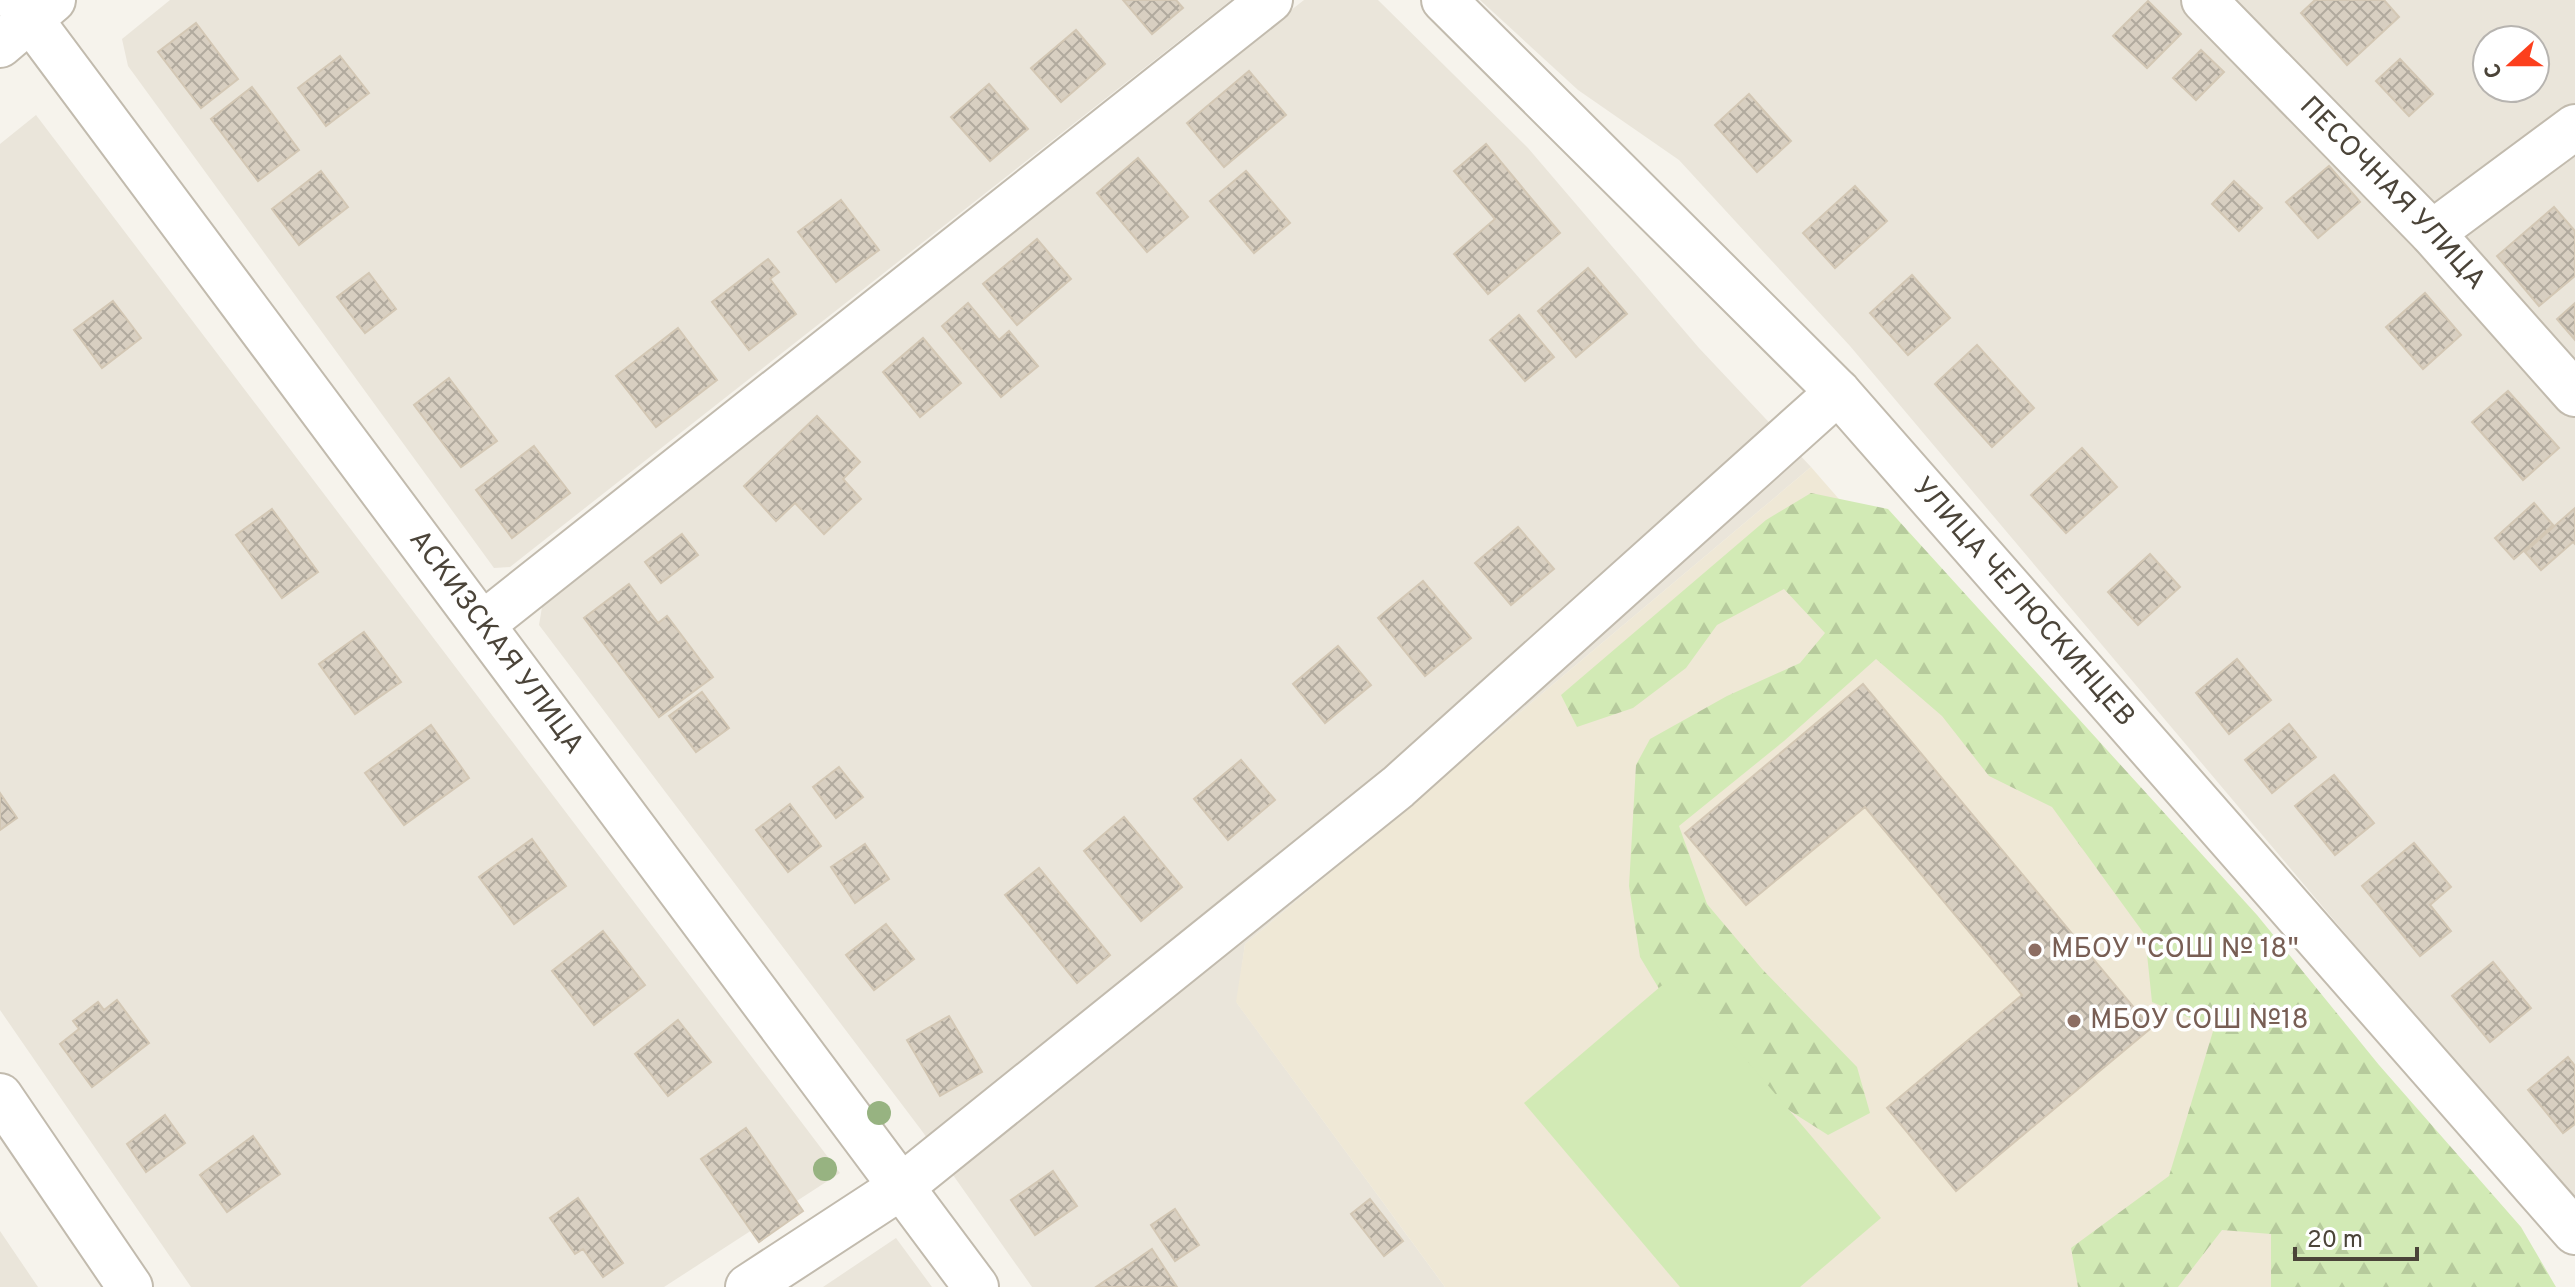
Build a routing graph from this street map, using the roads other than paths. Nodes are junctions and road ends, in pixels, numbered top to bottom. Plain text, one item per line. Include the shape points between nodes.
1 (1270, 0) edge
2 (1444, 0) edge
3 (2204, 0) edge
4 (25, 16) edge
5 (2575, 127) edge
6 (2432, 233) junction
7 (1838, 392) junction
8 (2575, 394) edge
9 (483, 624) junction
10 (0, 1096) edge
11 (901, 1187) junction
12 (2575, 1232) edge
13 (130, 1287) edge
14 (748, 1287) edge
15 (976, 1287) edge

1 - 9 street
2 - 7 street, УЛИЦА ЧЕЛЮСКИНЦЕВ
3 - 6 street, ПЕСОЧНАЯ УЛИЦА
4 - 9 street, АСКИЗСКАЯ УЛИЦА
5 - 6 street
6 - 8 street, ПЕСОЧНАЯ УЛИЦА
7 - 11 street via 1398,787
7 - 12 street, УЛИЦА ЧЕЛЮСКИНЦЕВ
9 - 11 street, АСКИЗСКАЯ УЛИЦА
10 - 13 street
11 - 14 street
11 - 15 street, АСКИЗСКАЯ УЛИЦА

